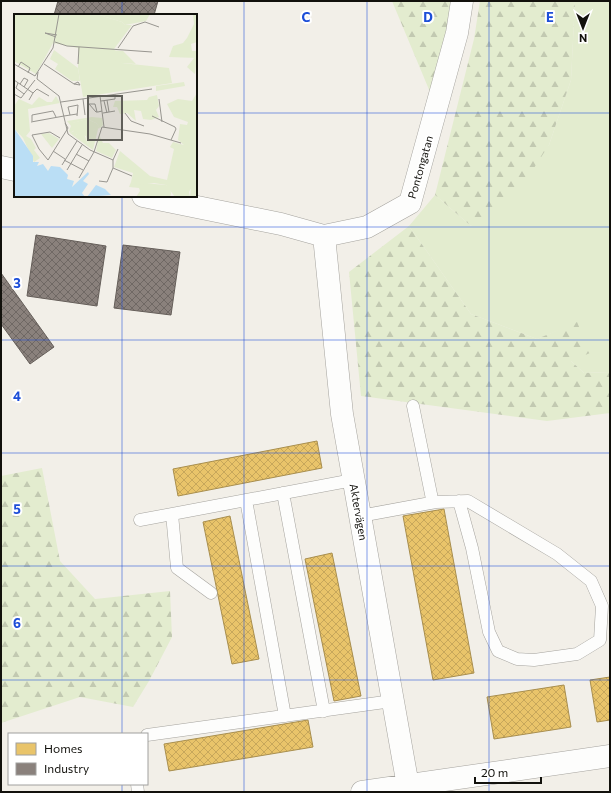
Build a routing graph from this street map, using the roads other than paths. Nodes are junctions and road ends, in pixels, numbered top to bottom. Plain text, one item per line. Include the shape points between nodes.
1 (462, 1) edge
2 (1, 167) edge
3 (14, 170) edge
4 (148, 197) edge
5 (324, 236) junction
6 (413, 406) dead end
7 (353, 480) junction
8 (283, 493) junction
9 (432, 499) dead end
10 (246, 500) junction
11 (459, 501) junction
12 (172, 514) junction
13 (360, 516) junction
14 (140, 520) dead end
15 (211, 593) dead end
16 (392, 701) junction
17 (324, 711) junction
18 (284, 716) junction
19 (148, 735) edge
20 (610, 756) edge
21 (408, 786) junction
22 (362, 792) edge

1 - 5 street, Pontongatan via 457,34 410,203 367,227
2 - 3 street
4 - 5 street, Pontongatan via 281,224
5 - 7 street, Aktervägen via 342,414
6 - 9 lane
7 - 8 lane
7 - 13 street, Aktervägen
8 - 10 lane
8 - 17 lane
10 - 12 lane
10 - 18 lane
11 - 11 lane via 468,501 557,554 591,581 602,606 600,640 577,654 534,660 517,659 498,651 489,632 472,548
11 - 13 lane via 436,502
12 - 14 lane
12 - 15 lane via 177,568
13 - 16 street, Aktervägen
16 - 17 lane
16 - 21 street, Aktervägen
17 - 18 lane
18 - 19 lane
20 - 21 street
21 - 22 street

